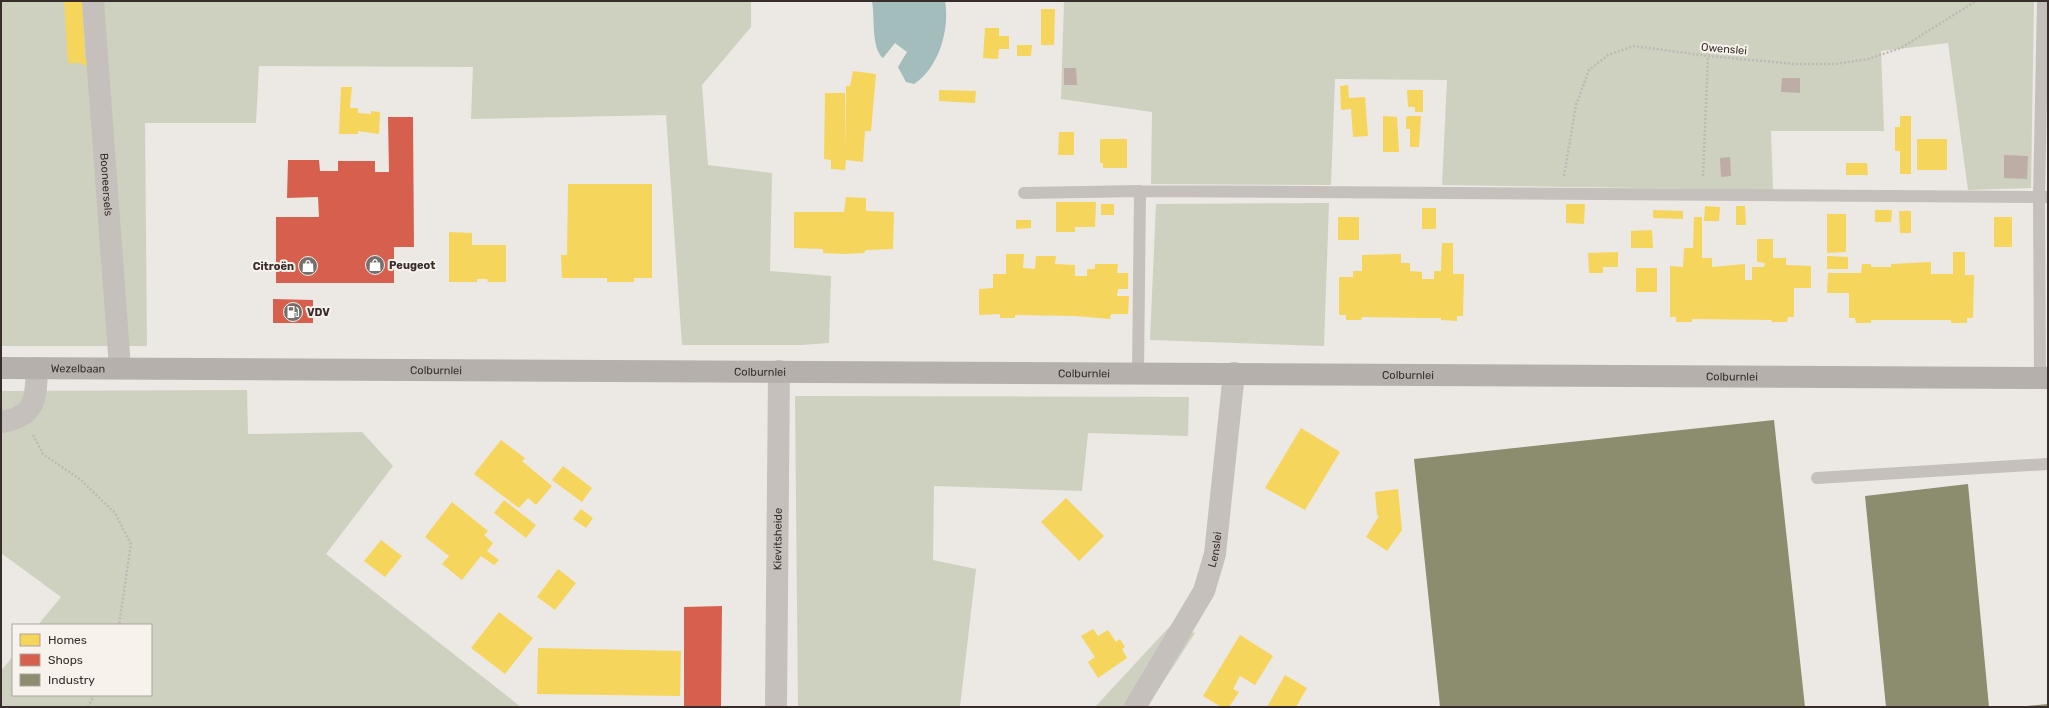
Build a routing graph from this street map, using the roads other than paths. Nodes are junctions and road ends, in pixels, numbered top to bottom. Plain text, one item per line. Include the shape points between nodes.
1 (93, 1) edge
2 (2043, 1) edge
3 (1140, 191) junction
4 (1024, 193) dead end
5 (2044, 197) edge
6 (1, 368) edge
7 (37, 368) junction
8 (120, 368) junction
9 (779, 371) junction
10 (1234, 373) junction
11 (1138, 374) junction
12 (2044, 378) edge
13 (1, 422) edge
14 (2048, 464) edge
15 (1817, 478) dead end
16 (776, 707) edge
17 (1135, 707) edge

1 - 8 street, Booneersels
2 - 5 lane
3 - 4 lane
3 - 5 lane
3 - 11 lane
5 - 12 lane
6 - 7 street, Wezelbaan
7 - 8 street, Wezelbaan
7 - 13 street, Wezelbaan via 35,400 24,416
8 - 9 street, Colburnlei
9 - 11 street, Colburnlei
9 - 16 street, Kievitsheide
10 - 11 street, Colburnlei
10 - 12 street, Colburnlei
10 - 17 street, Lenslei via 1215,554 1204,591
14 - 15 lane

